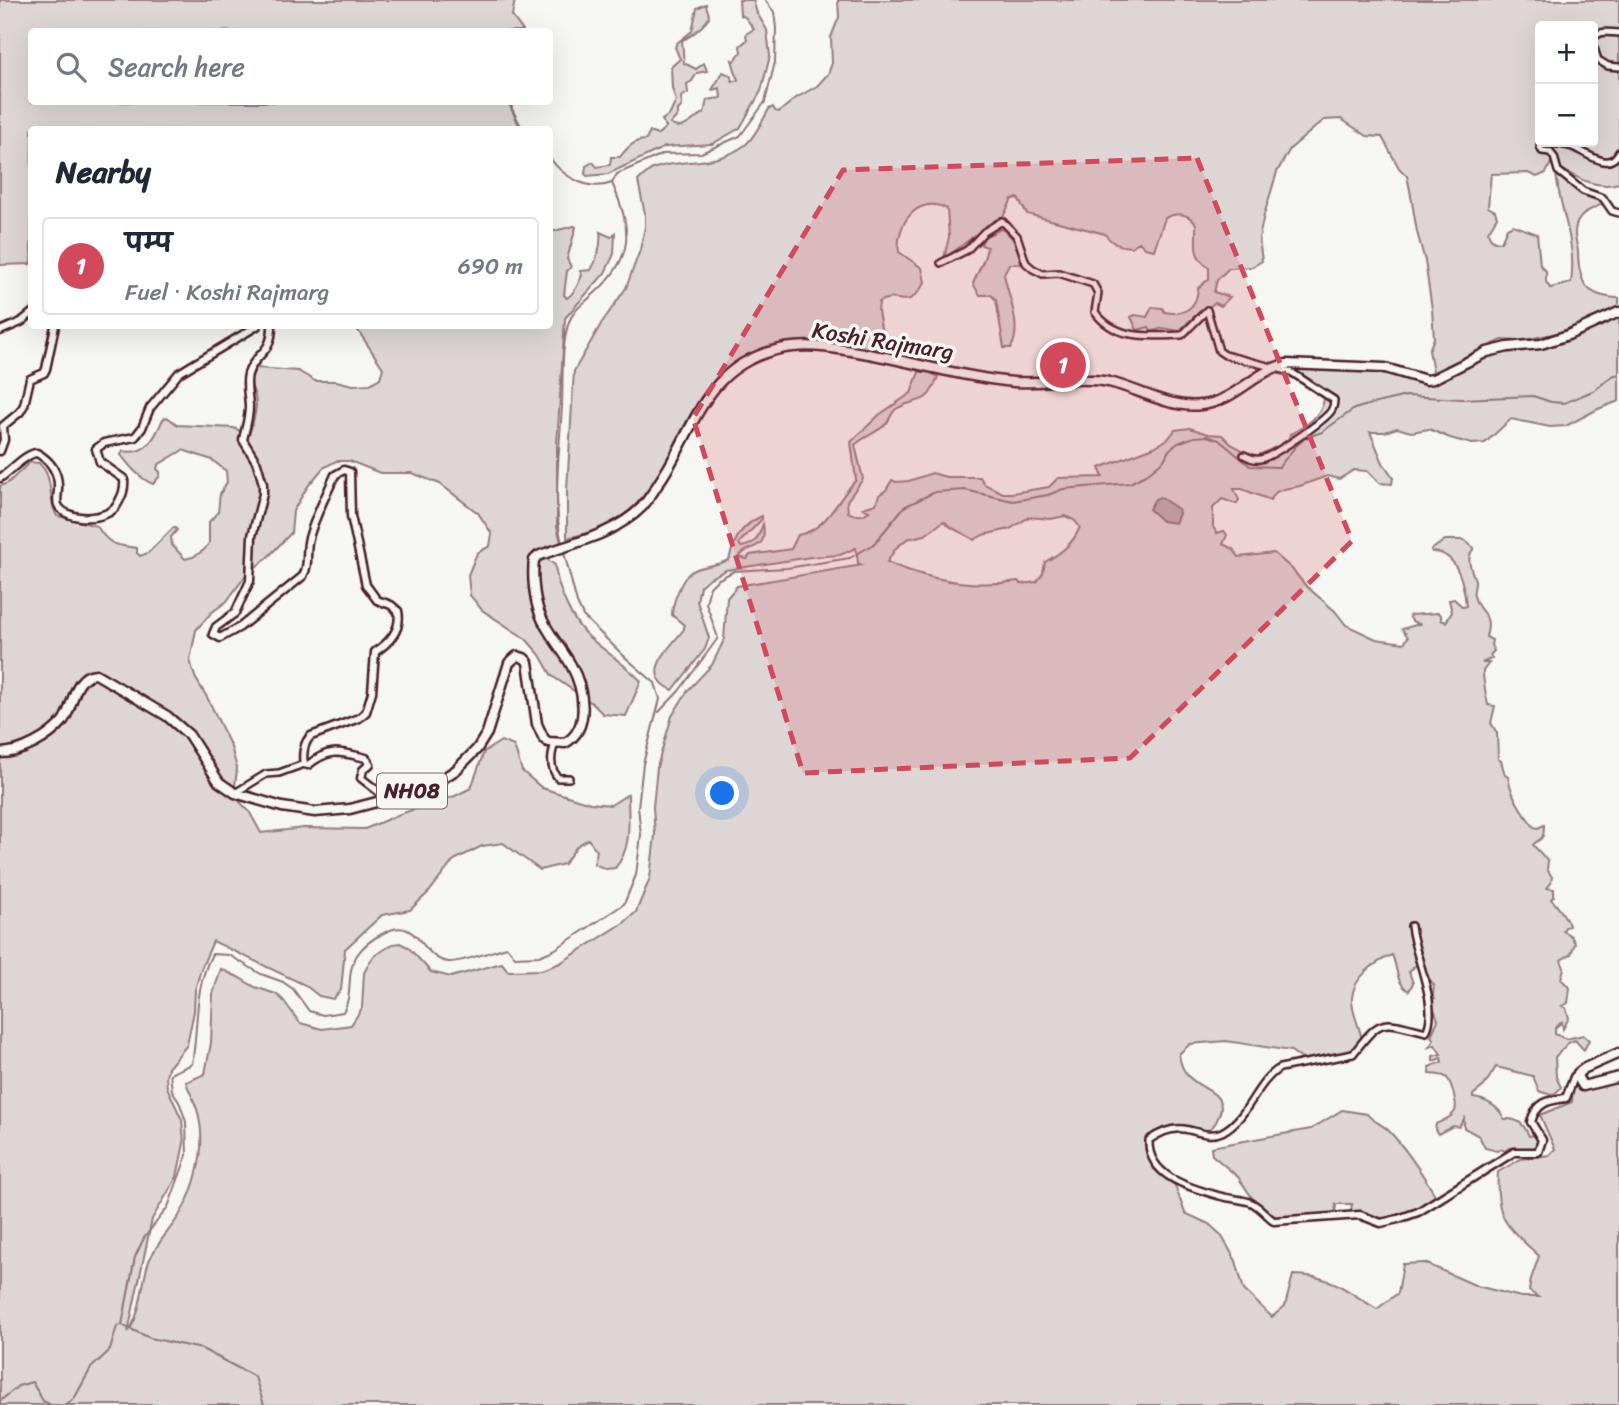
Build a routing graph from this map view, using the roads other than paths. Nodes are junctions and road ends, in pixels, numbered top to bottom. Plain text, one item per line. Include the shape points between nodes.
1 (1619, 33) edge
2 (1598, 34) edge
3 (1598, 60) edge
4 (1619, 67) edge
5 (1619, 152) edge
6 (1619, 213) edge
7 (941, 263) dead end
8 (1619, 312) edge
9 (28, 317) edge
10 (54, 329) edge
11 (252, 329) edge
12 (272, 329) edge
13 (0, 331) edge
14 (1273, 367) junction
15 (0, 451) edge
16 (1244, 455) dead end
17 (0, 478) edge
18 (555, 743) junction
19 (0, 753) edge
20 (304, 764) junction
21 (569, 778) dead end
22 (235, 793) junction
23 (388, 799) junction
24 (1411, 926) dead end
25 (1619, 1053) edge
26 (1578, 1073) junction
27 (1619, 1077) edge
28 (1274, 1221) joint

1 - 2 street
3 - 4 street
5 - 6 street via 1611,160 1592,159 1572,146 1540,147 1554,157 1558,171
7 - 14 street via 967,250 1002,221 1017,236 1026,263 1033,269 1093,284 1098,292 1095,312 1114,330 1125,335 1182,335 1207,310 1219,351
8 - 14 main road, Koshi Rajmarg via 1541,344 1487,352 1433,379 1385,368 1297,363
9 - 13 street
10 - 15 street via 46,369 30,379 20,412 3,426
11 - 17 street via 179,373 150,408 135,437 100,444 96,449 100,462 124,479 124,494 114,510 88,518 65,513 57,503 57,474 37,453 28,454
12 - 20 street via 268,348 246,381 249,406 243,440 263,484 252,536 250,581 235,613 212,635 220,638 240,627 303,576 310,535 335,475 344,470 351,478 351,516 366,585 377,600 398,611 399,618 390,640 375,652 366,712 311,736 303,752
14 - 16 street via 1317,387 1334,400 1332,410 1264,459
14 - 18 main road, Koshi Rajmarg via 1233,395 1193,405 1109,382 1017,382 807,346 779,349 744,363 717,383 701,404 644,505 623,523 538,556 533,564 538,610 578,678 582,713 578,733 565,743
18 - 21 street via 551,757 555,775
18 - 23 main road, NH08 via 544,739 540,731 528,662 513,657 477,749 435,784
19 - 22 main road, NH08 via 13,753 53,730 67,715 76,688 87,676 96,674 167,716 189,735 219,782
20 - 22 street via 266,774
20 - 23 street via 327,753 366,758 370,764 361,778
22 - 23 main road, NH08 via 315,812
24 - 28 street via 1431,1009 1426,1032 1387,1023 1371,1030 1353,1054 1270,1074 1238,1120 1220,1133 1206,1135 1182,1128 1149,1139 1148,1148 1162,1174 1252,1203
25 - 26 main road
26 - 27 main road via 1583,1086
26 - 28 street via 1566,1098 1547,1100 1534,1110 1531,1122 1542,1140 1538,1152 1514,1152 1418,1212 1381,1223 1360,1215

